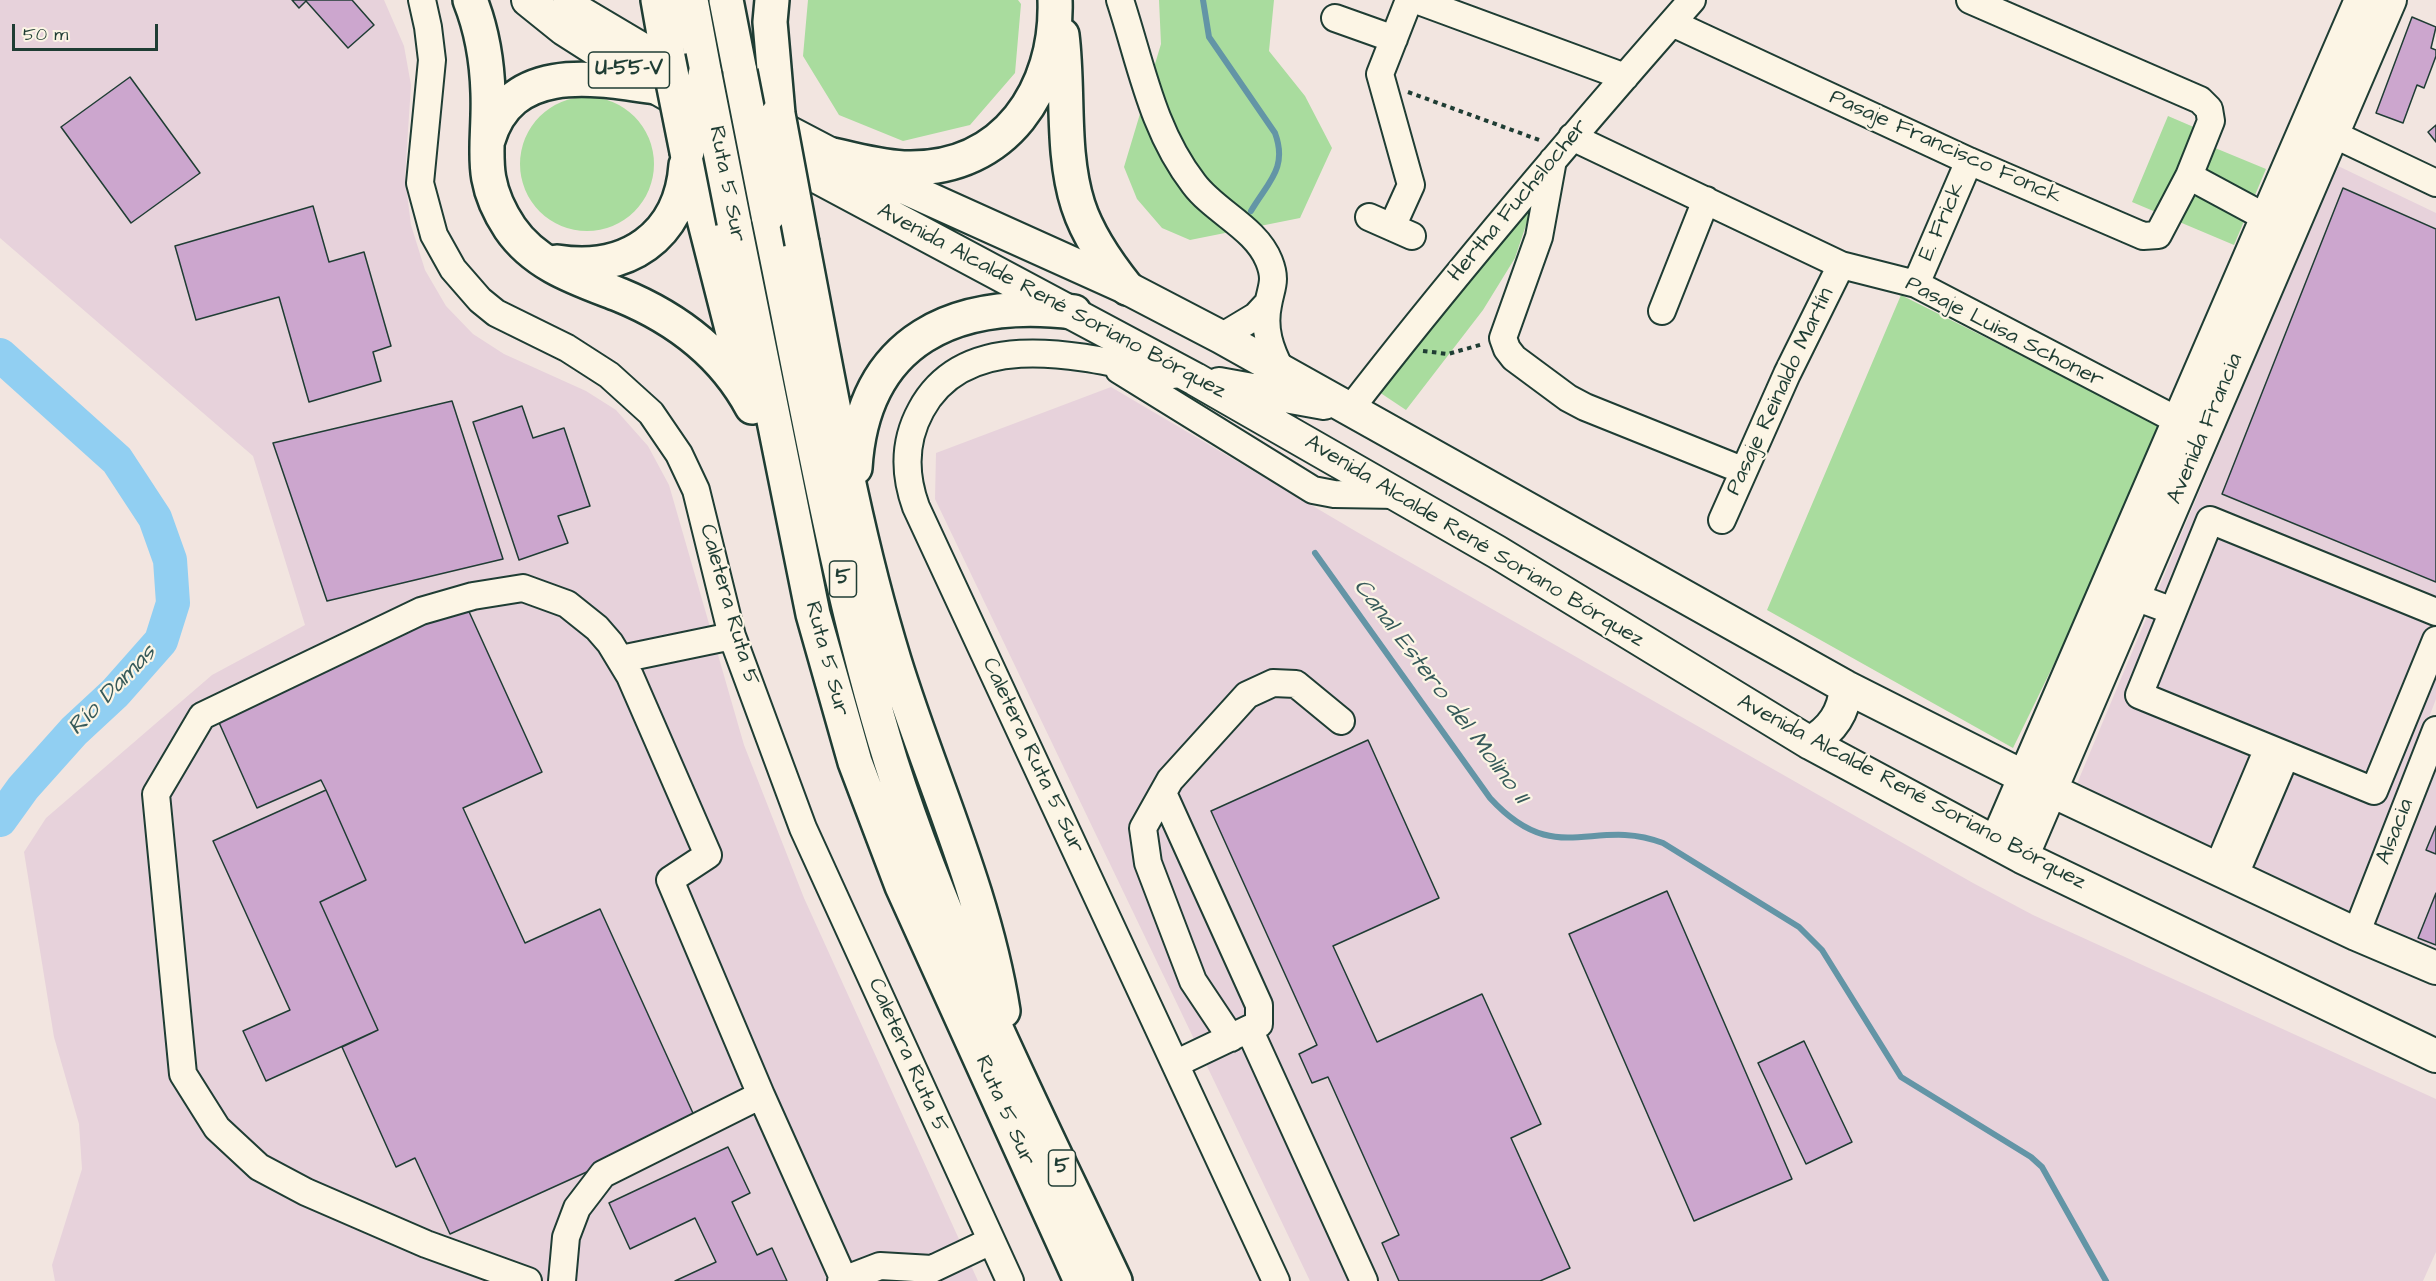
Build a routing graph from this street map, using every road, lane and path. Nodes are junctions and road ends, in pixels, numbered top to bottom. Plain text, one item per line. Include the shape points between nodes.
1 (422, 0) edge
2 (470, 0) edge
3 (528, 0) edge
4 (561, 0) edge
5 (658, 0) edge
6 (691, 0) edge
7 (726, 0) edge
8 (772, 0) edge
9 (1055, 0) edge
10 (1120, 0) edge
11 (1409, 0) edge
12 (1416, 0) edge
13 (1692, 0) edge
14 (1970, 0) edge
15 (2361, 0) edge
16 (2390, 0) edge
17 (1335, 18) dead end
18 (1672, 23) junction
19 (1394, 39) junction
20 (1625, 77) junction
21 (1382, 83) junction
22 (734, 86) junction
23 (655, 87) junction
24 (2320, 95) junction
25 (2333, 134) junction
26 (1562, 148) junction
27 (485, 150) junction
28 (832, 155) junction
29 (1970, 161) junction
30 (689, 170) junction
31 (2189, 176) junction
32 (2436, 183) edge
33 (1706, 200) junction
34 (2276, 225) junction
35 (1391, 226) dead end
36 (535, 256) junction
37 (1841, 265) junction
38 (1916, 284) junction
39 (1127, 288) junction
40 (1268, 303) junction
41 (1074, 312) junction
42 (1662, 312) dead end
43 (1221, 337) junction
44 (1503, 338) junction
45 (1397, 348) junction
46 (1103, 360) junction
47 (1281, 370) junction
48 (1195, 379) junction
49 (752, 407) junction
50 (1351, 408) junction
51 (2191, 428) junction
52 (1743, 470) junction
53 (1398, 495) junction
54 (853, 502) junction
55 (1722, 520) dead end
56 (2121, 591) junction
57 (2173, 611) junction
58 (2436, 612) edge
59 (813, 614) junction
60 (732, 636) junction
61 (2436, 640) edge
62 (621, 659) junction
63 (1846, 687) junction
64 (1341, 722) dead end
65 (2436, 730) edge
66 (1809, 743) junction
67 (2277, 752) junction
68 (2037, 783) junction
69 (1163, 793) junction
70 (2009, 850) junction
71 (2226, 873) junction
72 (2356, 934) junction
73 (2436, 968) edge
74 (1240, 1033) junction
75 (1009, 1056) junction
76 (2436, 1056) edge
77 (1175, 1064) junction
78 (761, 1095) junction
79 (991, 1241) junction
80 (929, 1275) edge
81 (843, 1280) edge
82 (528, 1281) edge
83 (562, 1281) edge
84 (1010, 1281) edge
85 (1081, 1281) edge
86 (1115, 1281) edge
87 (1276, 1281) edge
88 (1364, 1281) edge

1 - 60 street, Caletera Ruta 5 via 432,60 420,183 428,218 442,252 480,300 496,313 567,348 609,375 644,406 666,433 696,490
2 - 27 highway via 486,58
3 - 23 main road, Avenida Alcalde René Soriano Bórquez / U-55-V via 564,29
4 - 22 main road, Avenida Alcalde René Soriano Bórquez / U-55-V via 613,33
5 - 30 highway, bridge
6 - 59 highway, Ruta 5 Sur / 5, bridge
7 - 22 highway, Ruta 5 Sur / 5
8 - 54 highway, bridge via 770,22 778,114
9 - 28 highway via 1054,34 1040,87 1026,110 998,140 962,161 930,167 891,167
9 - 39 highway via 1065,56 1070,159 1078,205 1092,238
10 - 40 street via 1140,60 1147,96 1170,148 1208,201 1264,250 1274,277
11 - 19 street
12 - 20 street
13 - 18 street, Hertha Fuchslocher
14 - 31 street, Pasaje Francisco Fonck via 2200,100 2209,109 2211,121
15 - 24 main road, Avenida Francia
16 - 25 main road, Avenida Francia
17 - 19 street
18 - 20 street, Hertha Fuchslocher
18 - 29 street, Pasaje Francisco Fonck
19 - 21 street via 1380,74
20 - 26 street, Hertha Fuchslocher
21 - 26 path
21 - 35 street via 1411,185
22 - 28 main road, Avenida Alcalde René Soriano Bórquez
22 - 75 highway, Ruta 5 Sur / 5, bridge via 768,215 847,598 875,709 932,877
23 - 27 highway via 587,78 543,84 504,109
23 - 41 main road, Avenida Alcalde René Soriano Bórquez / U-55-V
24 - 25 street
24 - 34 main road, Avenida Francia
25 - 32 street
25 - 34 main road, Avenida Francia
26 - 33 street, Pasaje Luisa Schoner
26 - 44 street via 1539,237
26 - 45 street, Hertha Fuchslocher
27 - 36 highway via 488,179 498,206 511,230
28 - 39 main road, Avenida Alcalde René Soriano Bórquez
29 - 31 street, Pasaje Francisco Fonck via 2148,237 2163,231
29 - 38 street, E. Frick
30 - 36 highway via 671,217 660,233 642,247 594,264 559,263
30 - 49 highway
31 - 34 street
33 - 37 street, Pasaje Luisa Schoner
33 - 42 street
34 - 51 main road, Avenida Francia
36 - 49 highway via 644,306 690,334 728,369
37 - 38 street, Pasaje Luisa Schoner
37 - 52 street, Pasaje Reinaldo Martín
38 - 51 street, Pasaje Luisa Schoner
39 - 43 main road, Avenida Alcalde René Soriano Bórquez
40 - 43 street via 1256,316
40 - 47 street via 1265,326 1271,352
41 - 48 main road, Avenida Alcalde René Soriano Bórquez
41 - 54 highway via 1030,309 970,317 925,333 899,355 880,376 863,414
43 - 47 main road, Avenida Alcalde René Soriano Bórquez
44 - 45 path via 1448,354
44 - 52 street via 1514,358 1577,403
45 - 50 street, Hertha Fuchslocher
46 - 48 street, Caletera Ruta 5 Sur
46 - 53 street, Caletera Ruta 5 Sur via 1313,490
46 - 77 street, Caletera Ruta 5 Sur via 1016,355 981,358 964,366 936,388 916,418 908,447 908,477 916,507
47 - 50 main road, Avenida Alcalde René Soriano Bórquez
48 - 50 main road
48 - 53 main road, Avenida Alcalde René Soriano Bórquez
49 - 59 highway
50 - 63 main road, Avenida Alcalde René Soriano Bórquez
51 - 56 main road, Avenida Francia
52 - 55 street, Pasaje Reinaldo Martín
53 - 66 main road, Avenida Alcalde René Soriano Bórquez
54 - 75 highway via 894,660 986,930
56 - 57 street
56 - 68 main road, Avenida Francia
57 - 58 street via 2211,520
57 - 67 street via 2139,695
59 - 85 highway, Ruta 5 Sur / 5 via 839,713 881,835
60 - 62 street
60 - 79 street, Caletera Ruta 5 via 803,828
61 - 67 street via 2374,791
62 - 78 street via 708,855 670,880
62 - 82 street via 583,615 567,604 523,588 448,602 394,622 202,716 156,794 183,1074 217,1128 259,1167 306,1191 426,1244
63 - 66 main road via 1837,719
63 - 68 main road, Avenida Alcalde René Soriano Bórquez
64 - 69 street via 1296,684 1273,683 1246,695 1170,780
65 - 72 street, Alsacia
66 - 70 main road, Avenida Alcalde René Soriano Bórquez
67 - 71 street
68 - 70 main road, Avenida Francia
68 - 71 main road, Avenida Alcalde René Soriano Bórquez
69 - 74 street via 1143,828 1148,863 1193,981
69 - 74 street via 1259,1005 1259,1024
70 - 76 main road, Avenida Alcalde René Soriano Bórquez
71 - 72 main road, Avenida Alcalde René Soriano Bórquez
72 - 73 main road, Avenida Alcalde René Soriano Bórquez
74 - 77 street
74 - 88 street
75 - 86 highway, Ruta 5 Sur / 5
77 - 87 street, Caletera Ruta 5 Sur
78 - 81 street
78 - 83 street via 603,1174 577,1208 566,1237
79 - 80 street
79 - 84 street, Caletera Ruta 5
80 - 81 street via 880,1266

